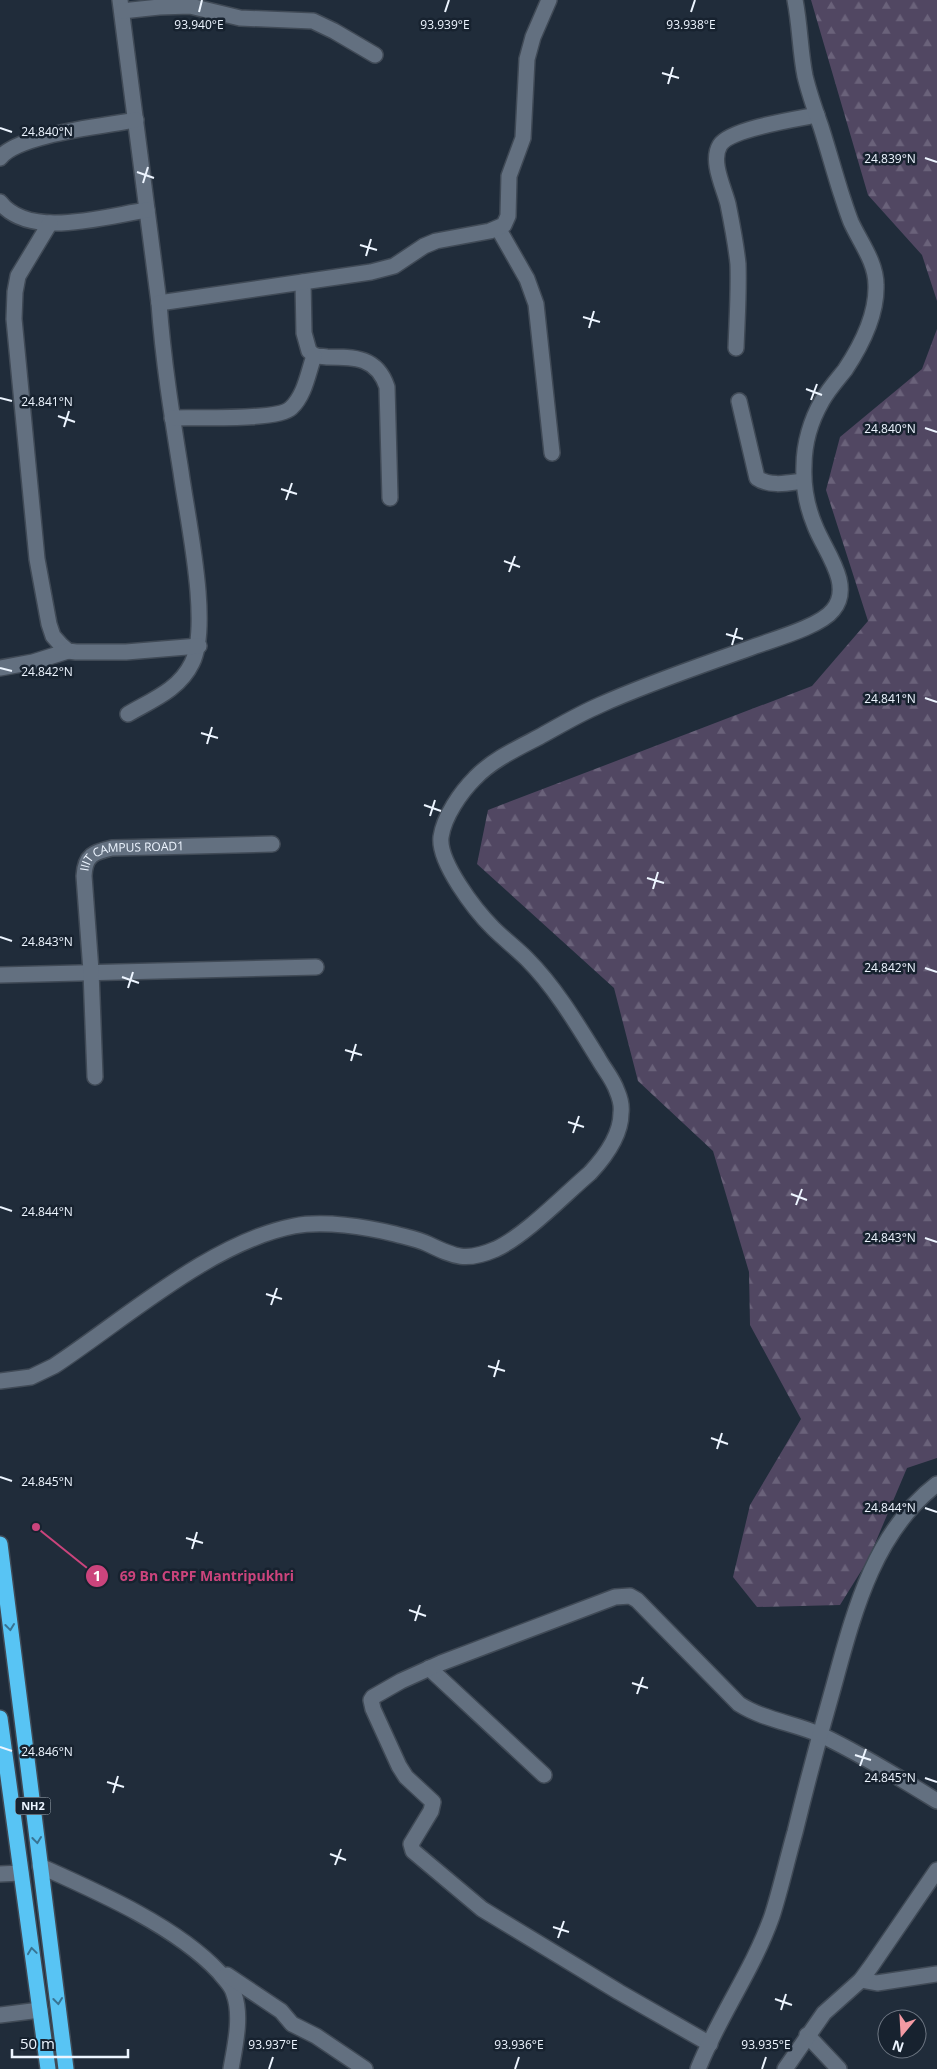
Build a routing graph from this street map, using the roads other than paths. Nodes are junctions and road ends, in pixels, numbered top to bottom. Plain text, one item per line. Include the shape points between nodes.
1 (549, 0) edge
2 (795, 0) edge
3 (121, 6) edge
4 (375, 55) dead end
5 (817, 115) junction
6 (136, 120) junction
7 (0, 158) edge
8 (0, 202) edge
9 (147, 210) junction
10 (50, 223) junction
11 (498, 228) junction
12 (303, 282) junction
13 (159, 303) junction
14 (736, 348) dead end
15 (314, 356) junction
16 (739, 401) dead end
17 (172, 418) junction
18 (552, 453) dead end
19 (803, 481) junction
20 (390, 498) dead end
21 (199, 646) junction
22 (68, 651) junction
23 (0, 668) edge
24 (128, 714) dead end
25 (272, 844) dead end
26 (316, 967) dead end
27 (91, 972) junction
28 (0, 975) edge
29 (95, 1077) dead end
30 (0, 1381) edge
31 (937, 1484) edge
32 (0, 1544) edge
33 (429, 1668) junction
34 (0, 1718) edge
35 (820, 1735) junction
36 (544, 1776) dead end
37 (937, 1801) edge
38 (40, 1866) junction
39 (937, 1870) edge
40 (21, 1873) junction
41 (0, 1874) edge
42 (209, 1962) junction
43 (937, 1974) edge
44 (861, 1980) junction
45 (40, 2010) junction
46 (0, 2015) edge
47 (808, 2035) junction
48 (710, 2044) junction
49 (48, 2069) edge
50 (66, 2069) edge
51 (232, 2069) edge
52 (365, 2069) edge
53 (698, 2069) edge
54 (785, 2069) edge
55 (839, 2069) edge

1 - 11 street via 527,59 524,138 510,176 507,221
2 - 5 street via 805,74
3 - 4 street via 190,6 240,18 313,21
3 - 6 street
5 - 14 street via 734,134 720,145 717,162 738,262
5 - 19 street via 842,197 870,260 876,286 867,328 814,418 807,440
6 - 7 street via 39,138 17,145
6 - 9 street
8 - 10 street via 14,216
9 - 10 street
9 - 13 street
10 - 22 street via 18,276 14,320 37,559 53,636
11 - 12 street via 424,246 382,270
11 - 18 street via 527,279 536,304
12 - 13 street
12 - 15 street via 304,334 306,346
13 - 17 street via 162,352
15 - 17 street via 306,384 289,410 270,416
15 - 20 street via 366,360 384,376
16 - 19 street via 757,478 774,483
17 - 21 street via 195,567 201,626
19 - 30 street via 813,522 836,568 839,598 832,612 808,627 596,706 516,749 476,776 449,814 442,834 442,850 461,886 481,915 542,976 615,1086 621,1106 620,1123 599,1163 520,1234 496,1248 464,1257 393,1234 329,1225 296,1226 247,1240 180,1278 54,1366 31,1377
21 - 22 street
21 - 24 street via 182,680
22 - 23 street
25 - 27 street, IIIT CAMPUS ROAD1 via 112,848 95,852 84,867
26 - 27 street
27 - 28 street
27 - 29 street
31 - 35 street via 920,1497 899,1522 862,1590
32 -> 38 highway, NH2
33 - 35 street via 615,1597 630,1596 739,1704
33 - 36 street
33 - 48 street via 393,1685 372,1700 372,1708 399,1766 432,1802 431,1811 411,1844 413,1851 482,1909
34 - 40 highway, NH2
35 - 37 street via 893,1773
35 - 48 street via 766,1932
38 - 42 street via 120,1903
38 -> 50 highway, NH2
39 - 44 street
40 - 41 street
45 -> 40 highway, NH2
42 - 51 street via 230,1985 237,2005
42 - 52 street via 281,2011 292,2024
43 - 44 street via 877,1982
44 - 47 street via 824,2013
45 - 46 street
45 - 49 highway, NH2
47 - 54 street
47 - 55 street
48 - 53 street

